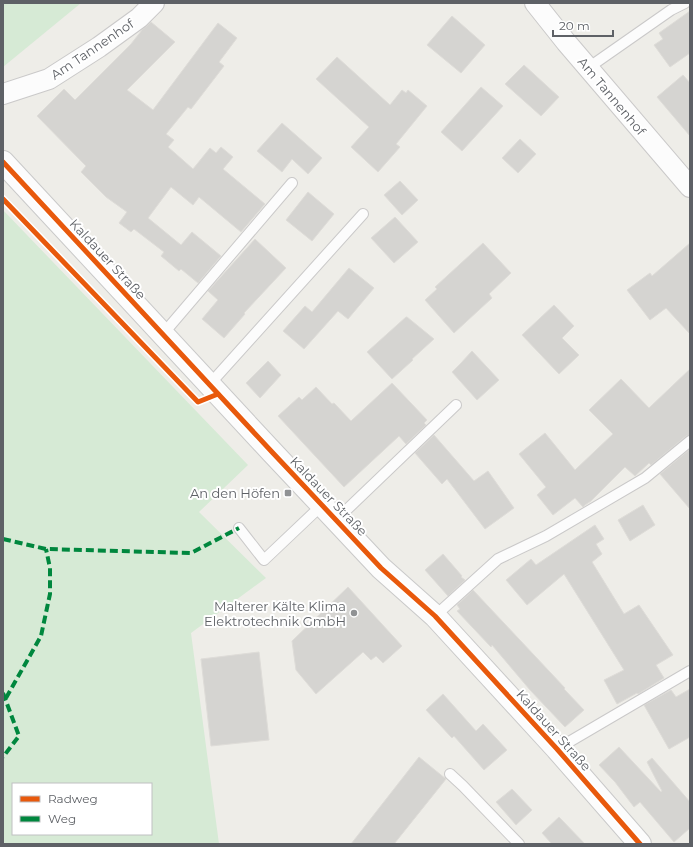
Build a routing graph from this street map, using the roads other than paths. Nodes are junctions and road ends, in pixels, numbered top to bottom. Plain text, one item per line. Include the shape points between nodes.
1 (154, 3) edge
2 (535, 3) edge
3 (685, 3) edge
4 (588, 68) junction
5 (3, 94) edge
6 (3, 162) edge
7 (292, 182) dead end
8 (690, 187) edge
9 (363, 214) dead end
10 (163, 334) junction
11 (209, 385) junction
12 (456, 404) dead end
13 (690, 441) edge
14 (329, 512) junction
15 (238, 528) dead end
16 (435, 616) junction
17 (690, 670) edge
18 (557, 749) junction
19 (450, 774) dead end
20 (519, 844) edge
21 (640, 844) edge

1 - 5 street, Am Tannenhof via 139,18 99,47 49,79
2 - 4 street, Am Tannenhof
3 - 4 lane
4 - 8 street, Am Tannenhof
6 - 10 street, Kaldauer Straße
7 - 10 lane
9 - 11 lane
10 - 11 street, Kaldauer Straße
11 - 14 street, Kaldauer Straße
12 - 14 lane
13 - 16 lane via 645,478 546,536 498,559
14 - 15 lane via 264,560
14 - 16 street, Kaldauer Straße via 381,568
16 - 18 street, Kaldauer Straße
17 - 18 lane
18 - 21 street, Kaldauer Straße
19 - 20 lane

